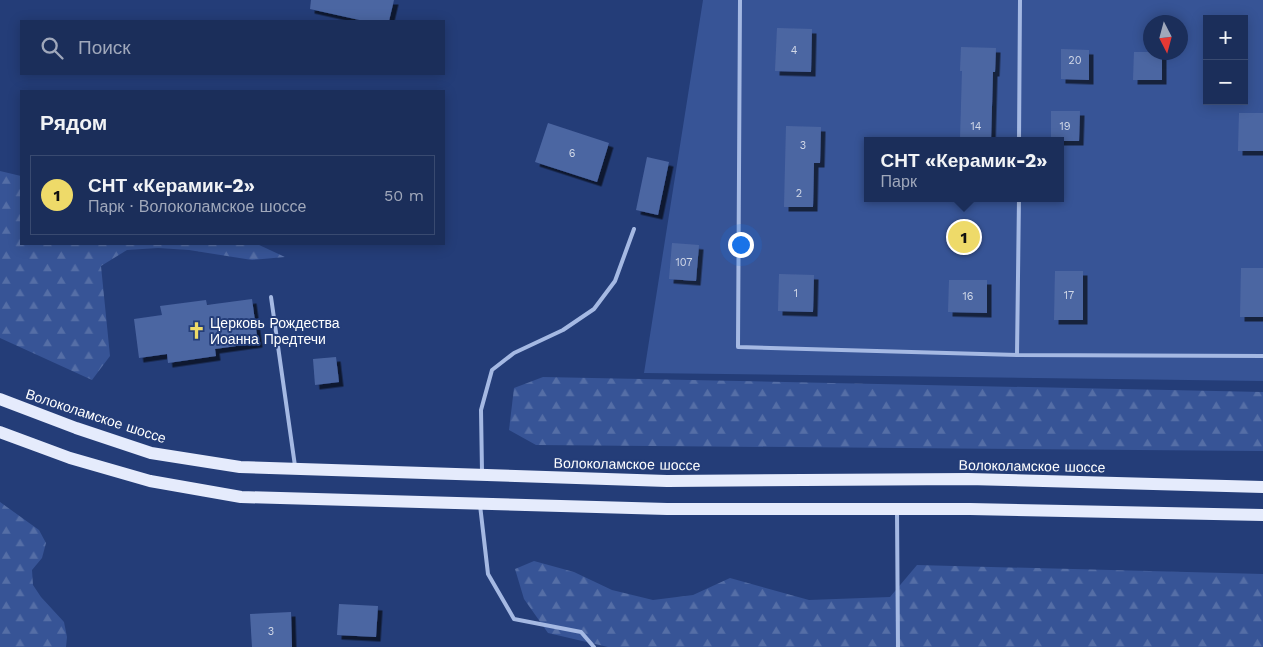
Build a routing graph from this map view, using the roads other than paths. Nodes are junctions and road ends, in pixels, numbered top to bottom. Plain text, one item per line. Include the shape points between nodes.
1 (740, 0) edge
2 (1020, 0) edge
3 (1019, 137) edge
4 (1019, 202) edge
5 (634, 229) dead end
6 (271, 296) dead end
7 (1017, 355) junction
8 (1263, 356) edge
9 (0, 399) edge
10 (0, 432) edge
11 (295, 469) junction
12 (482, 475) junction
13 (1263, 486) edge
14 (480, 504) junction
15 (898, 509) junction
16 (1263, 515) edge
17 (594, 647) edge
18 (898, 647) edge

1 - 7 lane via 738,347
2 - 3 lane
4 - 7 lane
5 - 12 lane via 615,281 594,309 562,330 514,353 492,370 481,410
6 - 11 lane
7 - 8 lane
9 - 11 main road, Волоколамское шоссе via 151,453 240,467
10 - 14 main road via 70,458 150,481 241,497
11 - 12 main road, Волоколамское шоссе
12 - 13 main road, Волоколамское шоссе via 667,481 968,479
14 - 15 main road via 667,509
14 - 17 lane via 488,574 514,619 581,632
15 - 16 main road
15 - 18 lane

